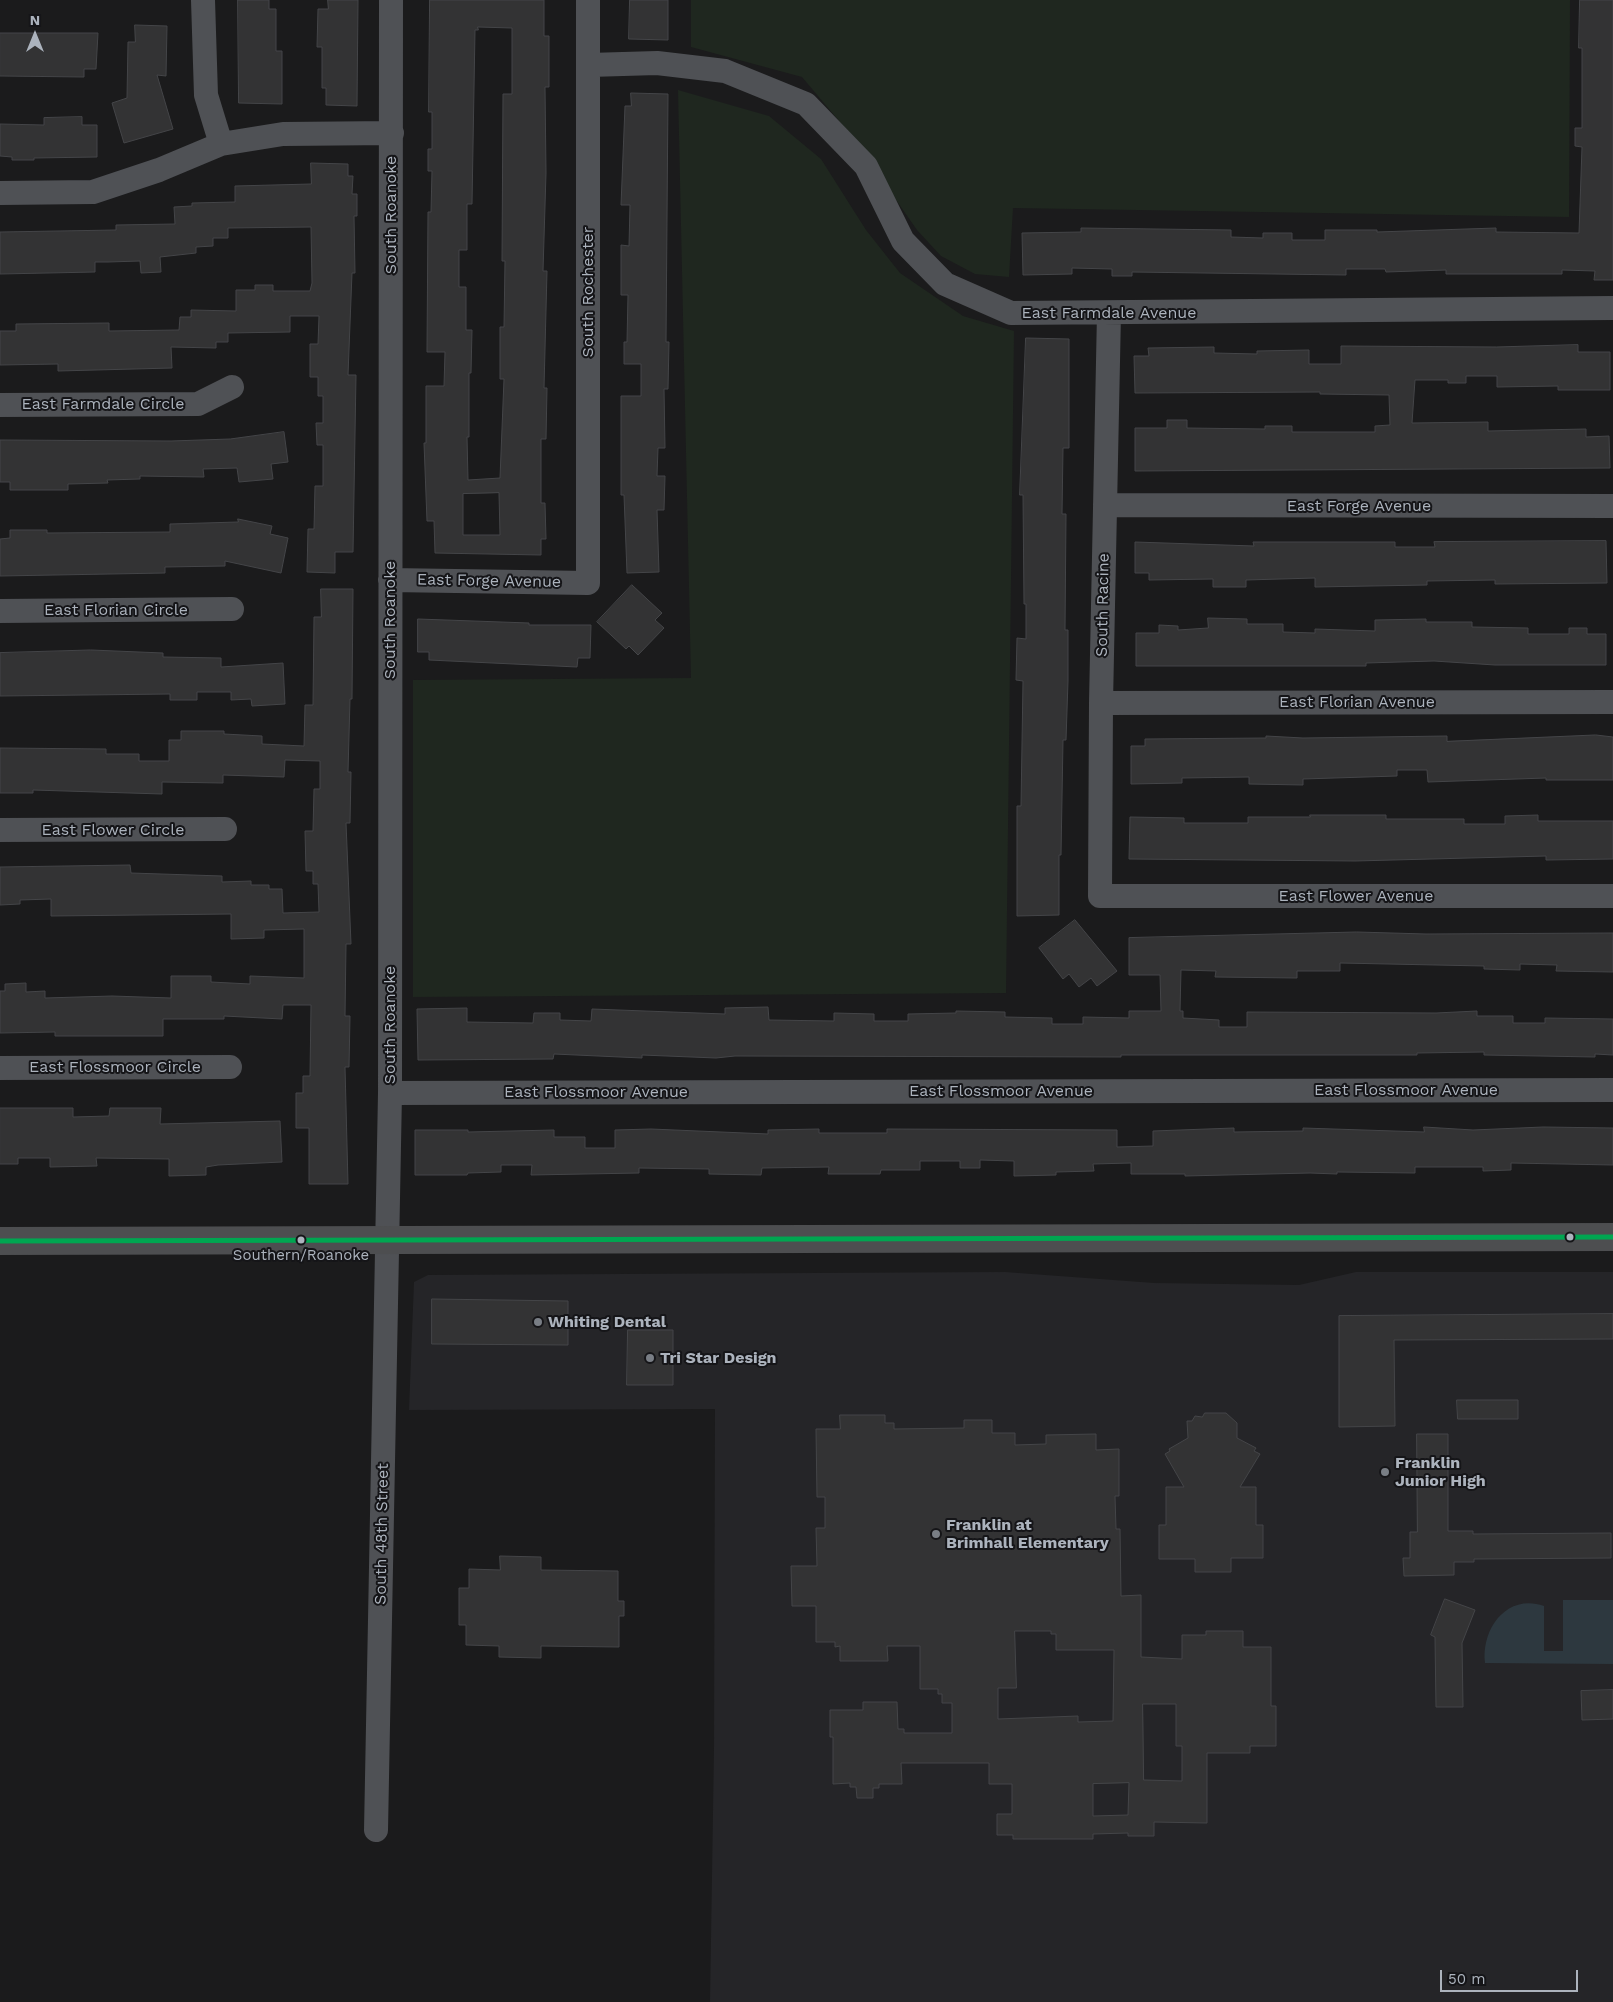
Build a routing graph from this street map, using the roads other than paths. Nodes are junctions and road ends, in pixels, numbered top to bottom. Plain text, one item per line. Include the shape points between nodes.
1 (203, 0) edge
2 (391, 0) edge
3 (588, 0) edge
4 (589, 65) junction
5 (392, 133) junction
6 (221, 144) junction
7 (0, 193) edge
8 (1613, 308) edge
9 (1109, 313) junction
10 (232, 387) dead end
11 (0, 405) edge
12 (1105, 505) junction
13 (1613, 506) edge
14 (390, 580) junction
15 (588, 583) joint
16 (232, 609) dead end
17 (0, 610) edge
18 (1613, 702) edge
19 (1101, 703) junction
20 (225, 829) dead end
21 (0, 830) edge
22 (1100, 896) joint
23 (1613, 896) edge
24 (230, 1067) dead end
25 (0, 1068) edge
26 (1613, 1090) edge
27 (390, 1092) junction
28 (1613, 1236) edge
29 (388, 1239) junction
30 (0, 1241) edge
31 (376, 1830) dead end

1 - 6 street via 206,95
2 - 5 street, South Roanoke
3 - 4 street, South Rochester
4 - 9 street, East Farmdale Avenue via 657,63 725,71 806,104 866,166 903,241 945,284 1011,313
4 - 15 street, South Rochester
5 - 6 street via 283,134
5 - 14 street, South Roanoke
6 - 7 street via 94,192
8 - 9 street, East Farmdale Avenue
9 - 12 street, South Racine
10 - 11 street, East Farmdale Circle via 198,404
12 - 13 street, East Forge Avenue
12 - 19 street, South Racine
14 - 15 street, East Forge Avenue
14 - 27 street, South Roanoke
16 - 17 street, East Florian Circle
18 - 19 street, East Florian Avenue
19 - 22 street, South Racine
20 - 21 street, East Flower Circle
22 - 23 street, East Flower Avenue
24 - 25 street, East Flossmoor Circle
26 - 27 street, East Flossmoor Avenue
27 - 29 street, South Roanoke
28 - 29 main road
29 - 30 main road
29 - 31 street, South 48th Street

